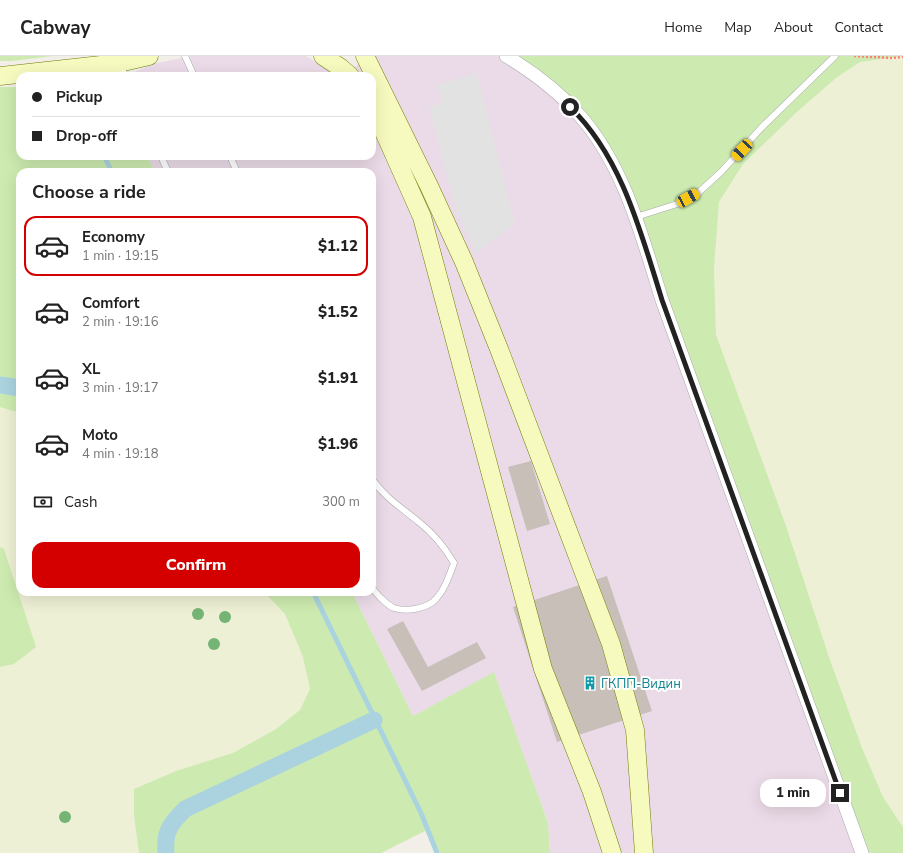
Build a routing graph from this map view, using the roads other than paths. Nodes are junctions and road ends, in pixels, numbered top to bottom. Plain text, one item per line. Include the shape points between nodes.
1 (149, 56) edge
2 (186, 56) edge
3 (322, 56) edge
4 (365, 56) edge
5 (506, 56) edge
6 (836, 56) edge
7 (122, 69) edge
8 (70, 72) edge
9 (192, 72) edge
10 (346, 72) edge
11 (373, 72) edge
12 (16, 75) edge
13 (0, 76) edge
14 (376, 78) edge
15 (376, 114) edge
16 (636, 217) junction
17 (376, 486) edge
18 (376, 594) edge
19 (612, 853) edge
20 (644, 853) edge
21 (862, 853) edge

1 - 7 street
2 - 9 lane
3 - 10 street
4 - 11 street
5 - 16 street via 548,85 581,117 603,148
6 - 16 lane via 699,192 677,204
7 - 8 street
12 - 13 street
14 - 20 street via 464,262 611,644 635,730
15 - 19 street via 422,217 543,670 592,792
16 - 21 street via 662,300
17 - 18 lane via 397,506 421,523 443,545 454,563 446,584 435,600 416,609 394,608

